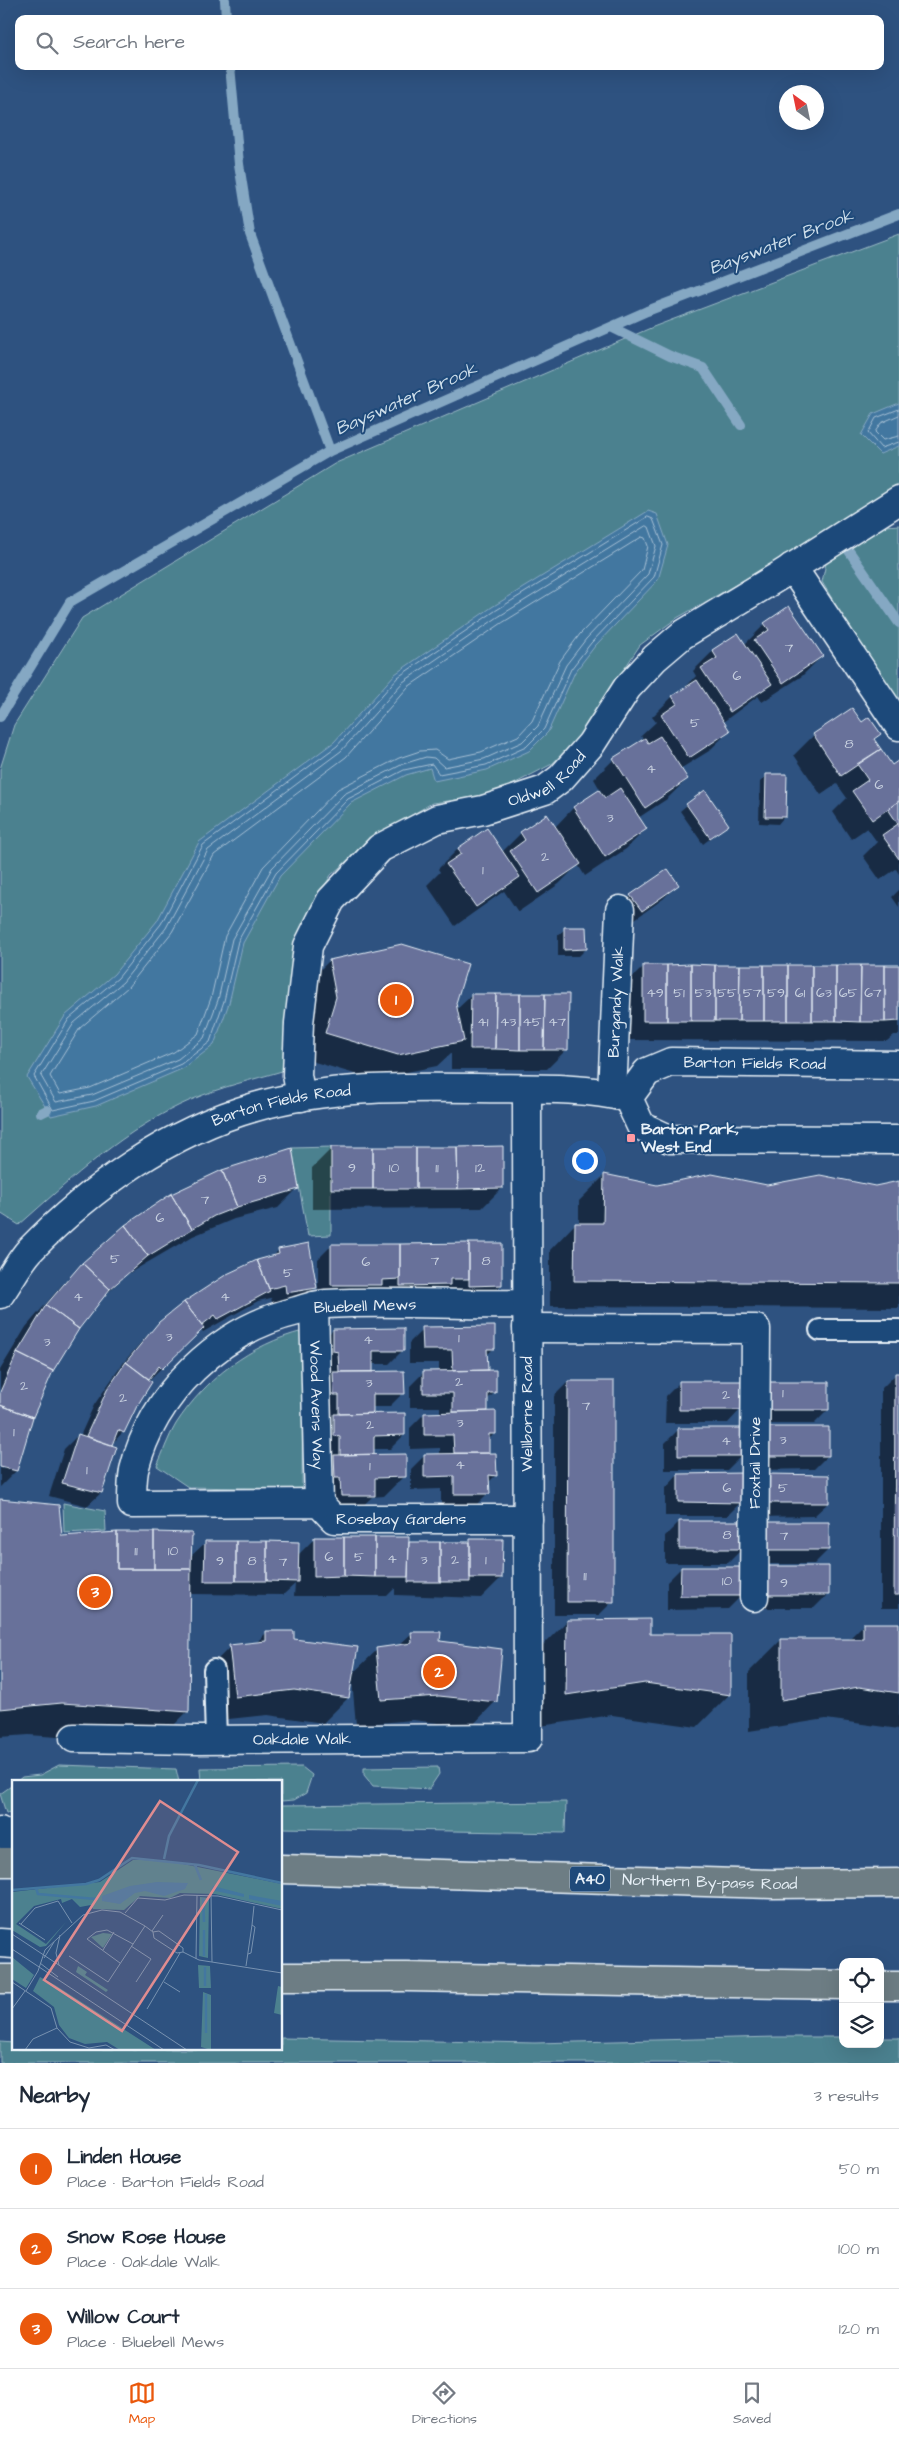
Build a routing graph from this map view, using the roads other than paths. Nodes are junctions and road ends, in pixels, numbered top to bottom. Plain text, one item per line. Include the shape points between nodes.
1 (899, 500) edge
2 (792, 568) junction
3 (899, 726) edge
4 (620, 910) dead end
5 (899, 1065) edge
6 (527, 1089) junction
7 (620, 1096) junction
8 (301, 1097) junction
9 (899, 1140) edge
10 (0, 1294) edge
11 (314, 1306) junction
12 (527, 1316) junction
13 (756, 1329) joint
14 (820, 1330) dead end
15 (899, 1330) edge
16 (319, 1503) junction
17 (132, 1504) joint
18 (528, 1519) junction
19 (754, 1598) dead end
20 (214, 1670) dead end
21 (74, 1738) dead end
22 (528, 1738) joint
23 (216, 1740) junction
24 (0, 1831) edge
25 (12, 1840) edge
26 (282, 1869) edge
27 (899, 1883) edge
28 (282, 1977) edge
29 (839, 1985) edge
30 (884, 1986) edge
31 (899, 1986) edge

1 - 2 street, Oldwell Road
2 - 3 street
2 - 8 street, Oldwell Road via 682,635 655,658 627,688 591,744 561,778 545,790 483,810 437,819 380,848 331,900 308,946 298,1040 297,1075
4 - 7 street, Burgandy Walk
5 - 7 street, Barton Fields Road via 671,1062 647,1072
6 - 7 street, Barton Fields Road
6 - 8 street, Barton Fields Road via 434,1087 341,1091
6 - 12 street, Wellborne Road
7 - 9 street via 641,1126 668,1138
8 - 10 street, Barton Fields Road via 255,1107 204,1125 157,1150 99,1189 29,1251
11 - 12 street, Bluebell Mews via 325,1304
11 - 16 street, Wood Avens Way
11 - 17 street, Bluebell Mews via 250,1326 217,1347 190,1372 169,1396 145,1440 134,1471
12 - 13 street, Bluebell Mews
12 - 18 street, Wellborne Road
13 - 19 street, Foxtail Drive
14 - 15 lane
16 - 17 street, Rosebay Gardens
16 - 18 street, Rosebay Gardens via 334,1519
18 - 22 street, Wellborne Road
20 - 23 lane
21 - 23 street, Oakdale Walk
22 - 23 street, Oakdale Walk
24 - 25 street
26 - 27 highway, Northern By-pass Road / A40 via 772,1884
28 - 29 highway
30 - 31 highway

